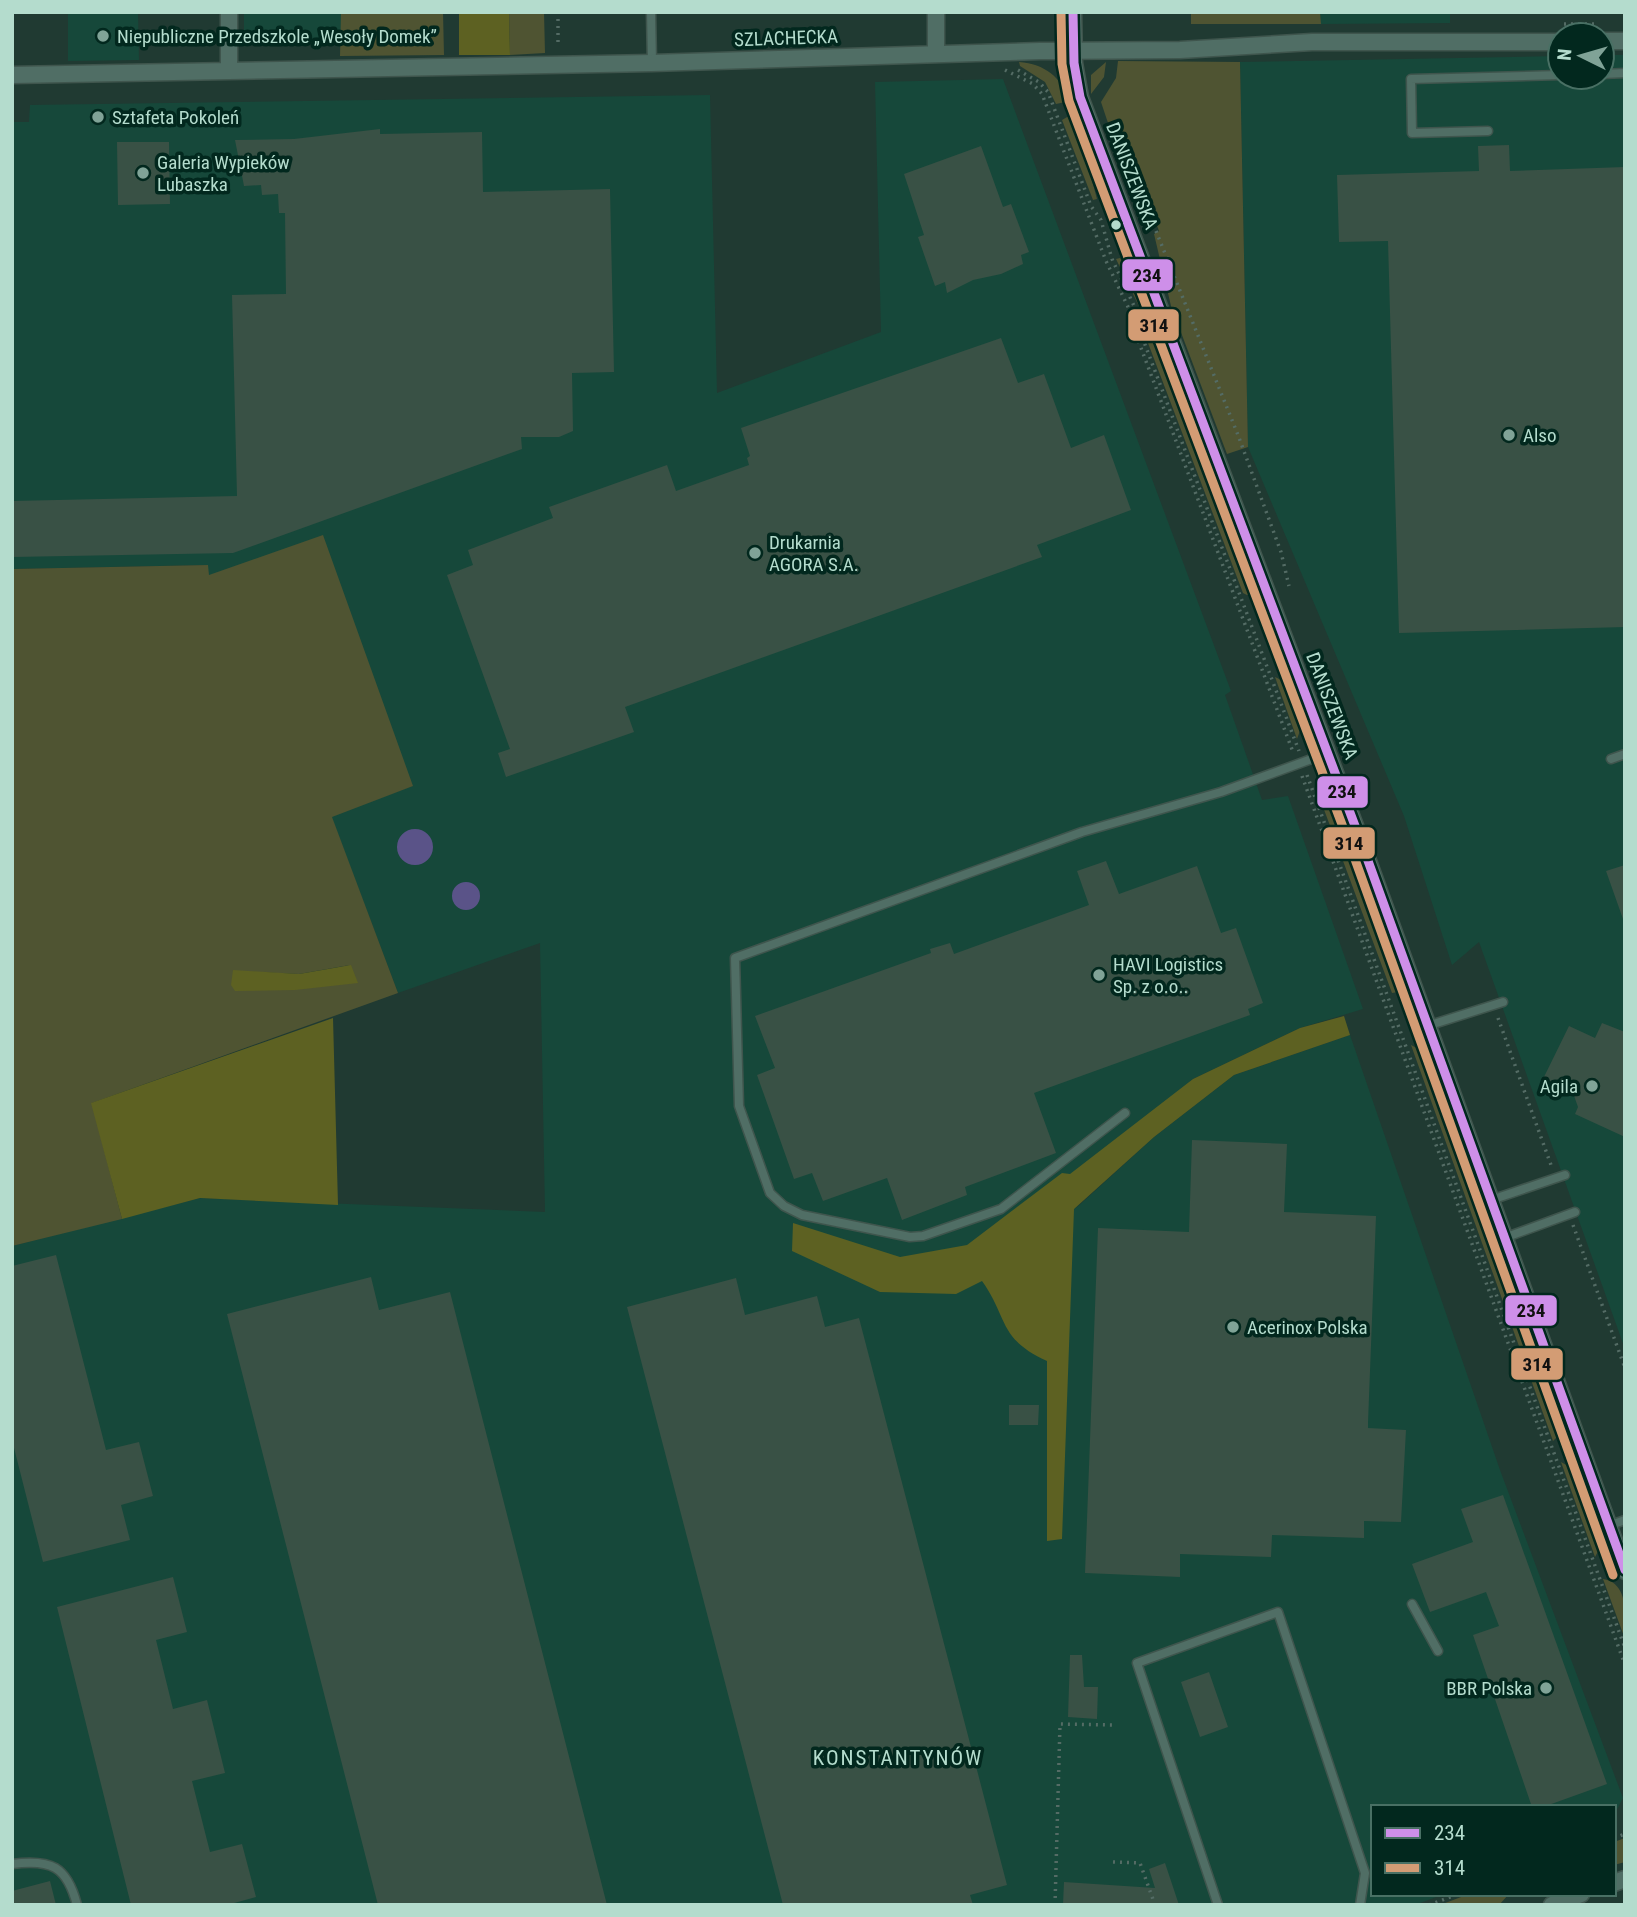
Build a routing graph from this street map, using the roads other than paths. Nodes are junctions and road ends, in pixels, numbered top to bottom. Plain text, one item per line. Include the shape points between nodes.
1 (229, 12) edge
2 (651, 12) edge
3 (936, 12) edge
4 (1073, 12) edge
5 (1546, 42) edge
6 (1073, 51) junction
7 (936, 54) junction
8 (652, 63) junction
9 (229, 70) junction
10 (12, 75) edge
11 (1546, 75) edge
12 (1488, 131) dead end
13 (1328, 753) junction
14 (1625, 754) edge
15 (1611, 759) dead end
16 (1503, 1002) dead end
17 (1427, 1026) junction
18 (1125, 1113) dead end
19 (1565, 1175) dead end
20 (1491, 1200) junction
21 (1575, 1212) dead end
22 (1504, 1238) junction
23 (1625, 1520) edge
24 (1608, 1526) junction
25 (1625, 1571) edge
26 (1412, 1604) dead end
27 (1438, 1651) dead end
28 (12, 1864) edge
29 (1576, 1896) edge
30 (77, 1905) edge
31 (1218, 1905) edge
32 (1360, 1905) edge
33 (1552, 1905) edge

1 - 9 street
2 - 8 lane
3 - 7 street
4 - 6 street, DANISZEWSKA
5 - 6 street, SZLACHECKA via 1312,42
6 - 7 street, SZLACHECKA
6 - 13 street, DANISZEWSKA via 1080,97
7 - 8 street, SZLACHECKA
8 - 9 street, SZLACHECKA
9 - 10 street, SZLACHECKA
11 - 12 lane via 1411,79 1412,134
13 - 17 street, DANISZEWSKA
13 - 18 lane via 1222,792 1083,832 735,958 739,1106 770,1193 802,1215 923,1236 1001,1209
14 - 15 lane
16 - 17 lane
17 - 20 street, DANISZEWSKA
19 - 20 lane
20 - 22 street, DANISZEWSKA
21 - 22 lane
22 - 24 street, DANISZEWSKA
23 - 24 lane
24 - 25 street, DANISZEWSKA
26 - 27 lane
28 - 30 lane via 51,1865 67,1877
29 - 33 street
31 - 32 lane via 1137,1663 1278,1612 1365,1872

